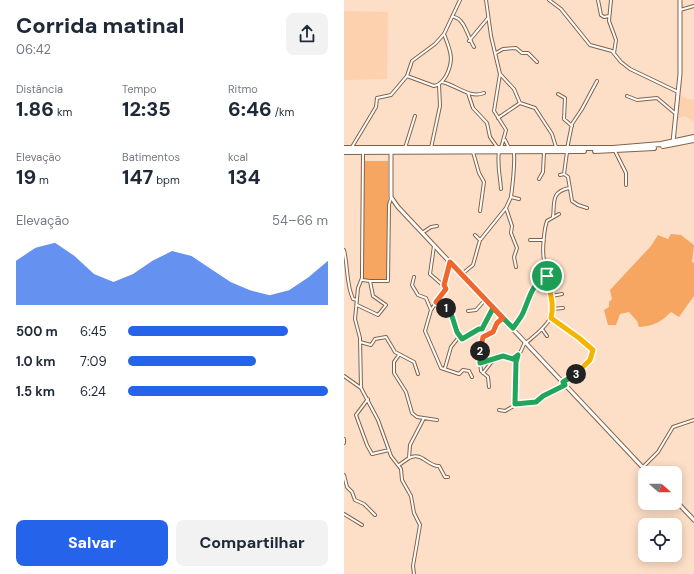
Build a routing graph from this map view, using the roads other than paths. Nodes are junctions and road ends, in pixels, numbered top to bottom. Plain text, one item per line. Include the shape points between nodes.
1 (460, 0) edge
2 (486, 0) edge
3 (549, 0) edge
4 (598, 0) edge
5 (610, 0) edge
6 (680, 0) edge
7 (694, 6) edge
8 (680, 10) junction
9 (454, 16) junction
10 (609, 16) junction
11 (489, 17) junction
12 (444, 34) junction
13 (469, 41) junction
14 (474, 47) dead end
15 (496, 53) junction
16 (614, 53) junction
17 (536, 62) dead end
18 (500, 74) junction
19 (407, 76) junction
20 (596, 81) dead end
21 (442, 82) junction
22 (439, 84) junction
23 (678, 92) junction
24 (468, 93) junction
25 (484, 93) dead end
26 (558, 94) dead end
27 (627, 96) dead end
28 (520, 102) junction
29 (676, 114) junction
30 (415, 116) dead end
31 (498, 118) junction
32 (572, 126) junction
33 (694, 137) edge
34 (505, 138) junction
35 (694, 140) edge
36 (673, 142) junction
37 (344, 148) edge
38 (352, 148) junction
39 (405, 148) junction
40 (430, 148) junction
41 (509, 148) junction
42 (556, 148) junction
43 (499, 149) junction
44 (391, 150) junction
45 (567, 150) junction
46 (514, 151) junction
47 (615, 151) junction
48 (344, 152) edge
49 (363, 152) junction
50 (473, 152) junction
51 (544, 152) junction
52 (564, 174) junction
53 (560, 175) dead end
54 (538, 179) dead end
55 (626, 185) dead end
56 (569, 188) junction
57 (501, 189) dead end
58 (391, 197) junction
59 (511, 197) junction
60 (519, 198) dead end
61 (506, 208) junction
62 (587, 208) dead end
63 (480, 211) dead end
64 (559, 214) dead end
65 (553, 218) junction
66 (437, 226) dead end
67 (422, 233) junction
68 (475, 235) dead end
69 (480, 240) junction
70 (530, 240) dead end
71 (544, 240) junction
72 (434, 246) junction
73 (344, 250) edge
74 (450, 262) junction
75 (516, 267) dead end
76 (461, 275) junction
77 (547, 276) junction
78 (414, 277) dead end
79 (361, 280) junction
80 (370, 281) junction
81 (444, 285) junction
82 (562, 294) dead end
83 (552, 296) junction
84 (357, 300) junction
85 (485, 300) junction
86 (436, 302) junction
87 (357, 305) junction
88 (493, 308) junction
89 (563, 308) dead end
90 (552, 309) junction
91 (431, 310) junction
92 (468, 311) dead end
93 (503, 318) junction
94 (551, 318) junction
95 (513, 328) junction
96 (542, 329) junction
97 (547, 336) dead end
98 (459, 338) junction
99 (360, 342) junction
100 (526, 343) junction
101 (399, 355) junction
102 (518, 355) junction
103 (494, 360) junction
104 (480, 363) junction
105 (445, 368) junction
106 (483, 373) junction
107 (418, 374) dead end
108 (344, 376) edge
109 (472, 377) dead end
110 (564, 383) junction
111 (489, 387) dead end
112 (361, 388) junction
113 (368, 399) junction
114 (515, 404) junction
115 (499, 410) dead end
116 (424, 418) junction
117 (437, 420) dead end
118 (694, 420) edge
119 (344, 439) edge
120 (344, 443) edge
121 (389, 450) junction
122 (409, 458) junction
123 (399, 465) junction
124 (642, 466) edge
125 (644, 466) edge
126 (344, 476) edge
127 (448, 477) dead end
128 (682, 507) edge
129 (344, 514) edge
130 (375, 514) dead end
131 (694, 520) edge
132 (362, 525) dead end
133 (414, 574) edge

1 - 9 street
2 - 11 street
3 - 16 street via 561,9 590,45
4 - 10 street via 601,15
5 - 10 street
6 - 8 street
7 - 8 street
8 - 23 street
9 - 12 street
9 - 13 street via 464,26
10 - 16 street via 616,40
11 - 13 street
11 - 15 street
12 - 19 street via 427,51 412,61
12 - 21 street via 452,56 450,68
13 - 14 street
15 - 17 street via 503,49 516,48 522,53 528,53
15 - 18 street
16 - 23 street via 630,69
18 - 28 street via 514,89
18 - 31 street via 494,106
19 - 22 street via 434,86
19 - 38 street via 391,95 377,98 376,107
20 - 32 street
21 - 22 street
21 - 24 street via 455,85
22 - 40 street via 440,111
23 - 29 street
24 - 25 street
24 - 43 street via 473,108 487,123 490,137
26 - 32 street via 565,98 564,119
27 - 29 street via 637,100 657,98
28 - 31 street
28 - 42 street via 535,108 552,134
29 - 36 street
30 - 39 street
31 - 34 street via 506,130
32 - 45 street
33 - 36 highway
34 - 41 street
34 - 43 street
35 - 47 highway via 662,147
36 - 45 highway via 624,148
37 - 38 highway
38 - 44 highway
39 - 40 highway
39 - 44 highway
40 - 43 highway
41 - 42 highway
41 - 43 highway
42 - 45 highway
43 - 46 highway
43 - 50 highway
43 - 57 street via 498,172
44 - 49 highway
44 - 50 highway
44 - 58 street
45 - 47 highway
45 - 51 highway
45 - 52 street
46 - 51 highway
46 - 59 street via 515,168
47 - 55 street via 626,173
48 - 49 highway
49 - 79 street
50 - 63 street via 484,182
51 - 54 street via 543,172
52 - 53 street
52 - 56 street via 568,177
56 - 62 street via 573,202
56 - 65 street via 558,193 554,201
58 - 67 street
58 - 80 street via 388,281
59 - 60 street
59 - 61 street
61 - 69 street
61 - 75 street via 517,248 514,256
64 - 65 street
65 - 71 street via 546,222
66 - 67 street
67 - 72 street
68 - 69 street
69 - 76 street via 473,265
70 - 71 street
71 - 77 street via 543,259
72 - 74 street
72 - 81 street via 430,272
73 - 84 street via 349,290 353,299
74 - 76 street
74 - 81 street
76 - 85 street
77 - 83 street
77 - 95 street via 535,286
78 - 91 street via 412,284 418,295 426,298
79 - 80 street
79 - 84 street
80 - 87 street via 373,296 385,306 378,316
81 - 86 street via 446,289
82 - 83 street
83 - 90 street
84 - 87 street
85 - 88 street
85 - 92 street via 476,310
86 - 91 street
86 - 98 street via 450,310
87 - 99 street via 355,319
88 - 93 street
88 - 98 street via 482,329 463,339
89 - 90 street
90 - 94 street
91 - 105 street via 425,331 441,368
93 - 95 street
93 - 104 street via 493,332 483,337
94 - 96 street
94 - 110 street via 593,350 591,358
95 - 100 street
96 - 97 street
96 - 100 street
98 - 105 street via 451,348
99 - 101 street via 371,345 375,339 384,336
99 - 112 street
100 - 102 street
100 - 110 street
101 - 107 street via 414,362
101 - 116 street via 394,362 394,373 406,392 414,415
102 - 103 street via 513,359 503,356
102 - 114 street
103 - 104 street
103 - 106 street
104 - 106 street
105 - 109 street via 458,374 463,370 469,372
106 - 111 street via 488,377
108 - 112 street
110 - 114 street via 536,402
110 - 124 street
112 - 113 street
113 - 121 street
113 - 121 street via 356,415 367,445 373,454
114 - 115 street via 505,411
116 - 117 street
116 - 122 street via 410,445
118 - 125 street via 673,427 658,452
119 - 120 street
121 - 123 street
122 - 123 street
122 - 127 street via 417,456 435,467 439,466 445,478
123 - 133 street via 402,480 411,496 414,513 420,525
126 - 130 street via 355,500
128 - 131 street
129 - 132 street

